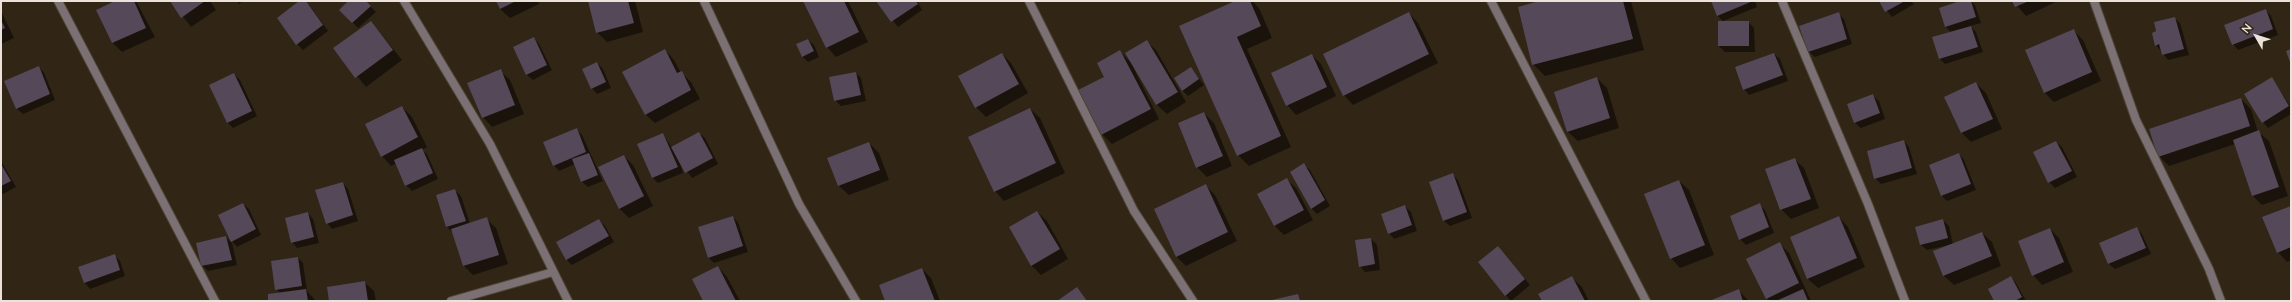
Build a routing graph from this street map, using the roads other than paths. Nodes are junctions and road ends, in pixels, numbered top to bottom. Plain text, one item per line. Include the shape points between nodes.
1 (58, 1) edge
2 (404, 1) edge
3 (704, 1) edge
4 (1029, 1) edge
5 (1491, 1) edge
6 (1782, 1) edge
7 (2094, 1) edge
8 (553, 272) junction
9 (215, 301) edge
10 (451, 301) edge
11 (568, 301) edge
12 (856, 301) edge
13 (1193, 301) edge
14 (1646, 301) edge
15 (1905, 301) edge
16 (2221, 301) edge

1 - 9 street
2 - 8 street via 490,144
3 - 12 street via 799,204
4 - 13 street via 1134,211
5 - 14 street
6 - 15 street via 1868,204
7 - 16 street via 2136,120 2209,269
8 - 10 street
8 - 11 street

